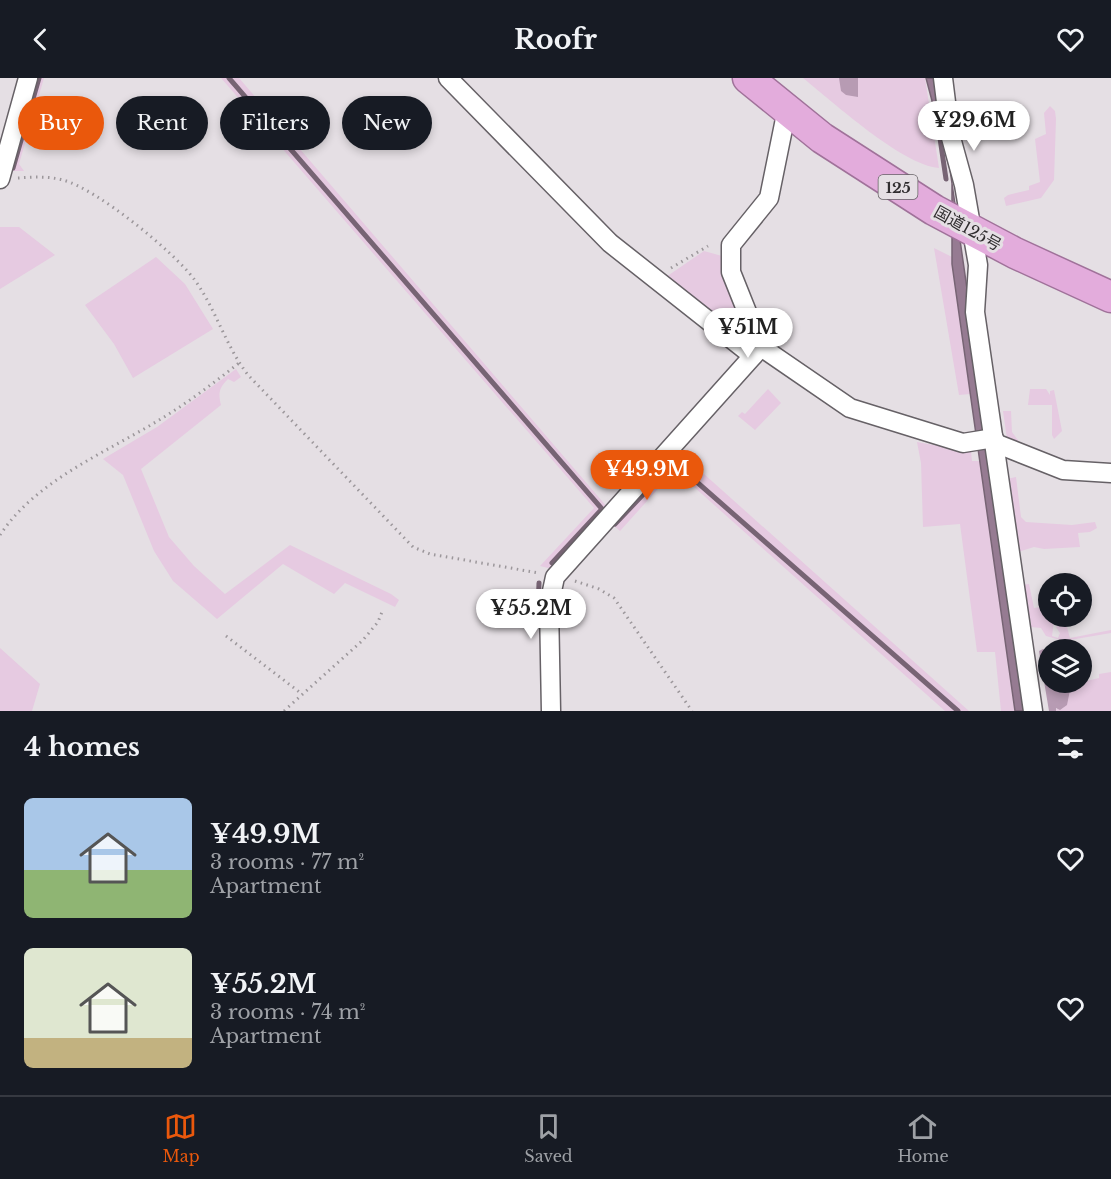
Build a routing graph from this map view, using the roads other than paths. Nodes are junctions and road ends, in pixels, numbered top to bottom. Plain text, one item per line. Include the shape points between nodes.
1 (28, 78) edge
2 (448, 78) edge
3 (748, 78) edge
4 (943, 78) edge
5 (787, 109) junction
6 (0, 179) edge
7 (972, 231) junction
8 (1111, 297) edge
9 (757, 352) junction
10 (995, 441) junction
11 (1111, 473) edge
12 (550, 711) edge
13 (1033, 711) edge

1 - 6 street
2 - 9 street via 610,243
3 - 5 highway, 国道125号 / 125
4 - 7 street via 950,134
5 - 7 highway, 国道125号 / 125 via 879,176
5 - 9 street via 769,198 731,244 729,252 731,272
7 - 8 highway, 国道125号 / 125
7 - 10 street via 978,266 975,312
9 - 10 street via 850,408 963,443
9 - 12 street via 555,577 549,605
10 - 11 street via 1063,470
10 - 13 street

